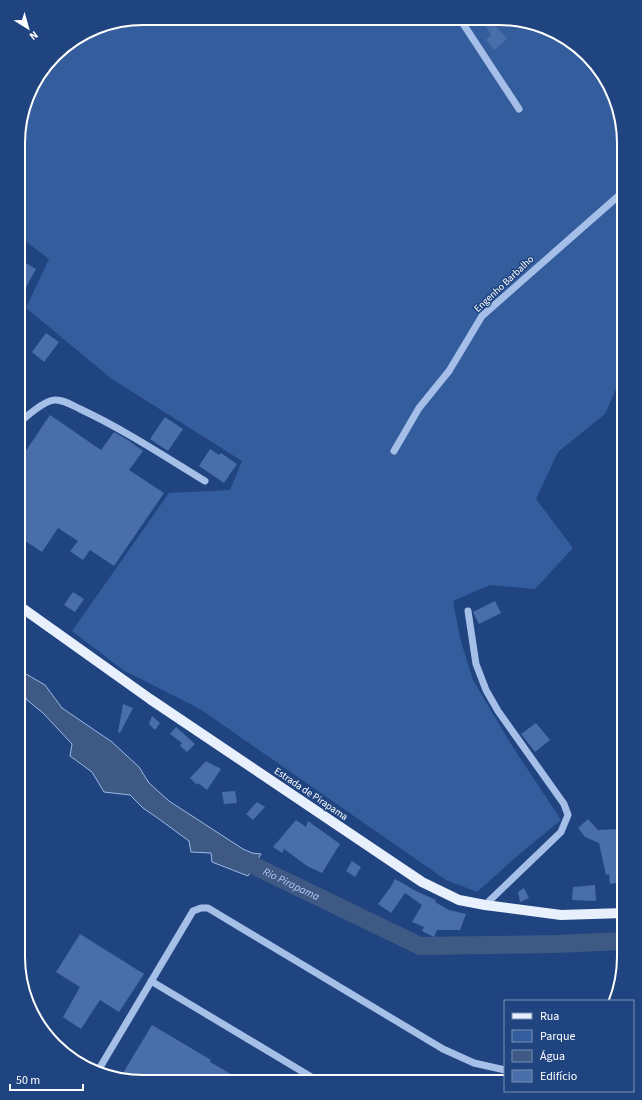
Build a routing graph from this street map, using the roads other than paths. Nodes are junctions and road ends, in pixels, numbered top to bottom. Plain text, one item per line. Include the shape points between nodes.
1 (464, 25) edge
2 (519, 109) dead end
3 (617, 197) edge
4 (25, 418) edge
5 (394, 451) dead end
6 (205, 481) dead end
7 (25, 610) edge
8 (468, 611) dead end
9 (485, 905) junction
10 (617, 913) edge
11 (151, 982) junction
12 (100, 1067) edge
13 (504, 1070) edge
14 (306, 1075) edge

1 - 2 street
3 - 5 street, Engenho Barbalho via 482,316 450,371 419,408
4 - 6 street via 46,403 54,400 66,402 99,417
7 - 9 main road, Estrada de Pirapama via 150,699 422,882 459,900
8 - 9 street via 476,664 486,690 564,804 568,815 561,832
9 - 10 main road, Estrada de Pirapama via 562,915
11 - 12 street
11 - 13 street via 194,911 208,908 443,1049 474,1062
11 - 14 street

